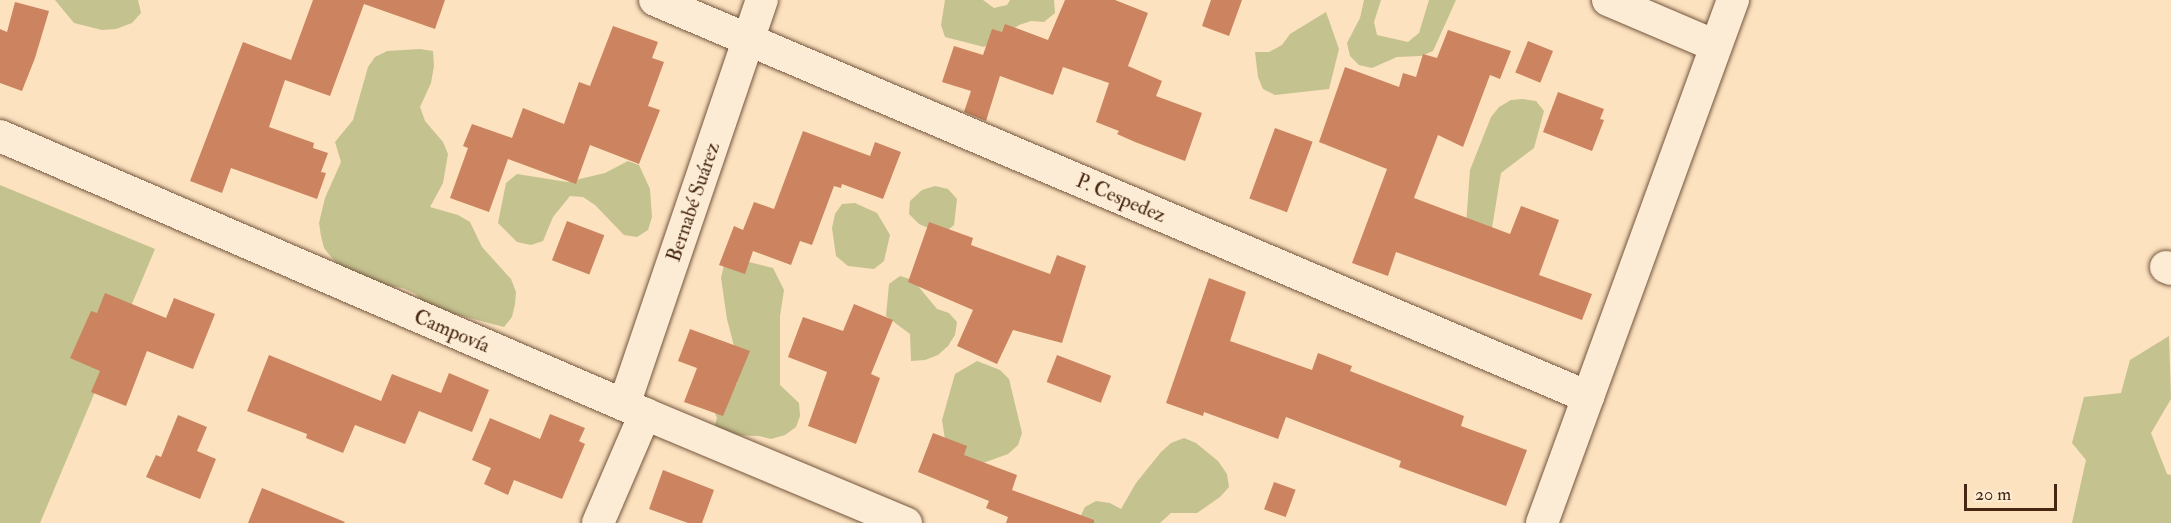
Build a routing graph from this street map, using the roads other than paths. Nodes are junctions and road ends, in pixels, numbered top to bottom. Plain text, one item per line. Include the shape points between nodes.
1 (655, 0) edge
2 (762, 0) edge
3 (1608, 0) edge
4 (1732, 0) edge
5 (748, 39) junction
6 (1716, 46) junction
7 (0, 136) edge
8 (1588, 397) junction
9 (634, 409) junction
10 (598, 523) edge
11 (906, 523) edge
12 (1542, 523) edge

1 - 5 street, P. Cespedez
2 - 5 street, Bernabé Suárez
3 - 6 street
4 - 6 street
5 - 8 street, P. Cespedez
5 - 9 street, Bernabé Suárez
6 - 8 street
7 - 9 street, Campovía
8 - 12 street
9 - 10 street, Bernabé Suárez
9 - 11 street, Campovía

